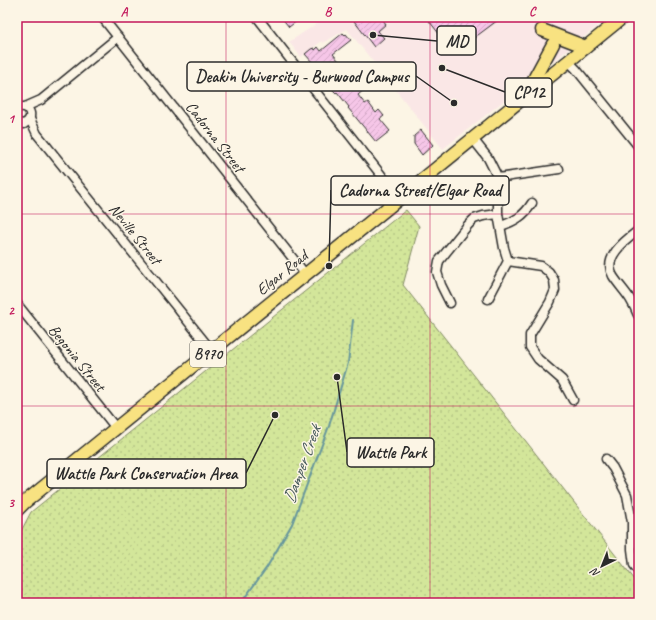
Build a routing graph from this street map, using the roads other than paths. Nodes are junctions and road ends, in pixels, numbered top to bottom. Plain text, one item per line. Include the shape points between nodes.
1 (102, 17) edge
2 (257, 17) edge
3 (623, 17) edge
4 (542, 30) dead end
5 (118, 37) junction
6 (553, 44) dead end
7 (586, 47) junction
8 (568, 61) junction
9 (524, 97) junction
10 (23, 110) edge
11 (19, 124) edge
12 (37, 134) junction
13 (473, 139) junction
14 (638, 143) edge
15 (558, 169) dead end
16 (498, 178) junction
17 (400, 199) junction
18 (532, 203) dead end
19 (498, 214) junction
20 (501, 226) junction
21 (639, 230) edge
22 (508, 261) junction
23 (306, 275) junction
24 (488, 299) dead end
25 (450, 303) dead end
26 (17, 304) edge
27 (638, 315) edge
28 (212, 351) junction
29 (573, 400) dead end
30 (116, 428) junction
31 (606, 459) dead end
32 (18, 508) edge
33 (639, 571) edge

1 - 5 street, Cadorna Street
2 - 17 street
3 - 7 main road, Elgar Road / B970
4 - 7 main road
5 - 10 street via 40,100
5 - 23 street, Cadorna Street
6 - 9 main road
7 - 8 main road, Elgar Road / B970
8 - 9 main road, Elgar Road / B970
8 - 14 street
9 - 13 main road, Elgar Road / B970
10 - 11 street via 27,123
10 - 12 street, Neville Street
11 - 12 street, Neville Street
12 - 28 street, Neville Street
13 - 16 street via 488,158
13 - 17 main road, Elgar Road / B970
15 - 16 street
16 - 19 street
17 - 23 main road, Elgar Road / B970
18 - 20 street via 515,221
19 - 20 street
19 - 25 street via 474,219 439,261 437,272
20 - 22 street
21 - 27 street via 620,246 610,266 612,275 630,299
22 - 24 street
22 - 29 street via 541,266 554,280 555,290 530,335 530,347 538,359 562,380
23 - 28 main road, Elgar Road / B970
26 - 30 street, Begonia Street
28 - 30 main road, Elgar Road / B970
30 - 32 main road, Elgar Road / B970
31 - 33 street via 627,495 632,522 634,565

